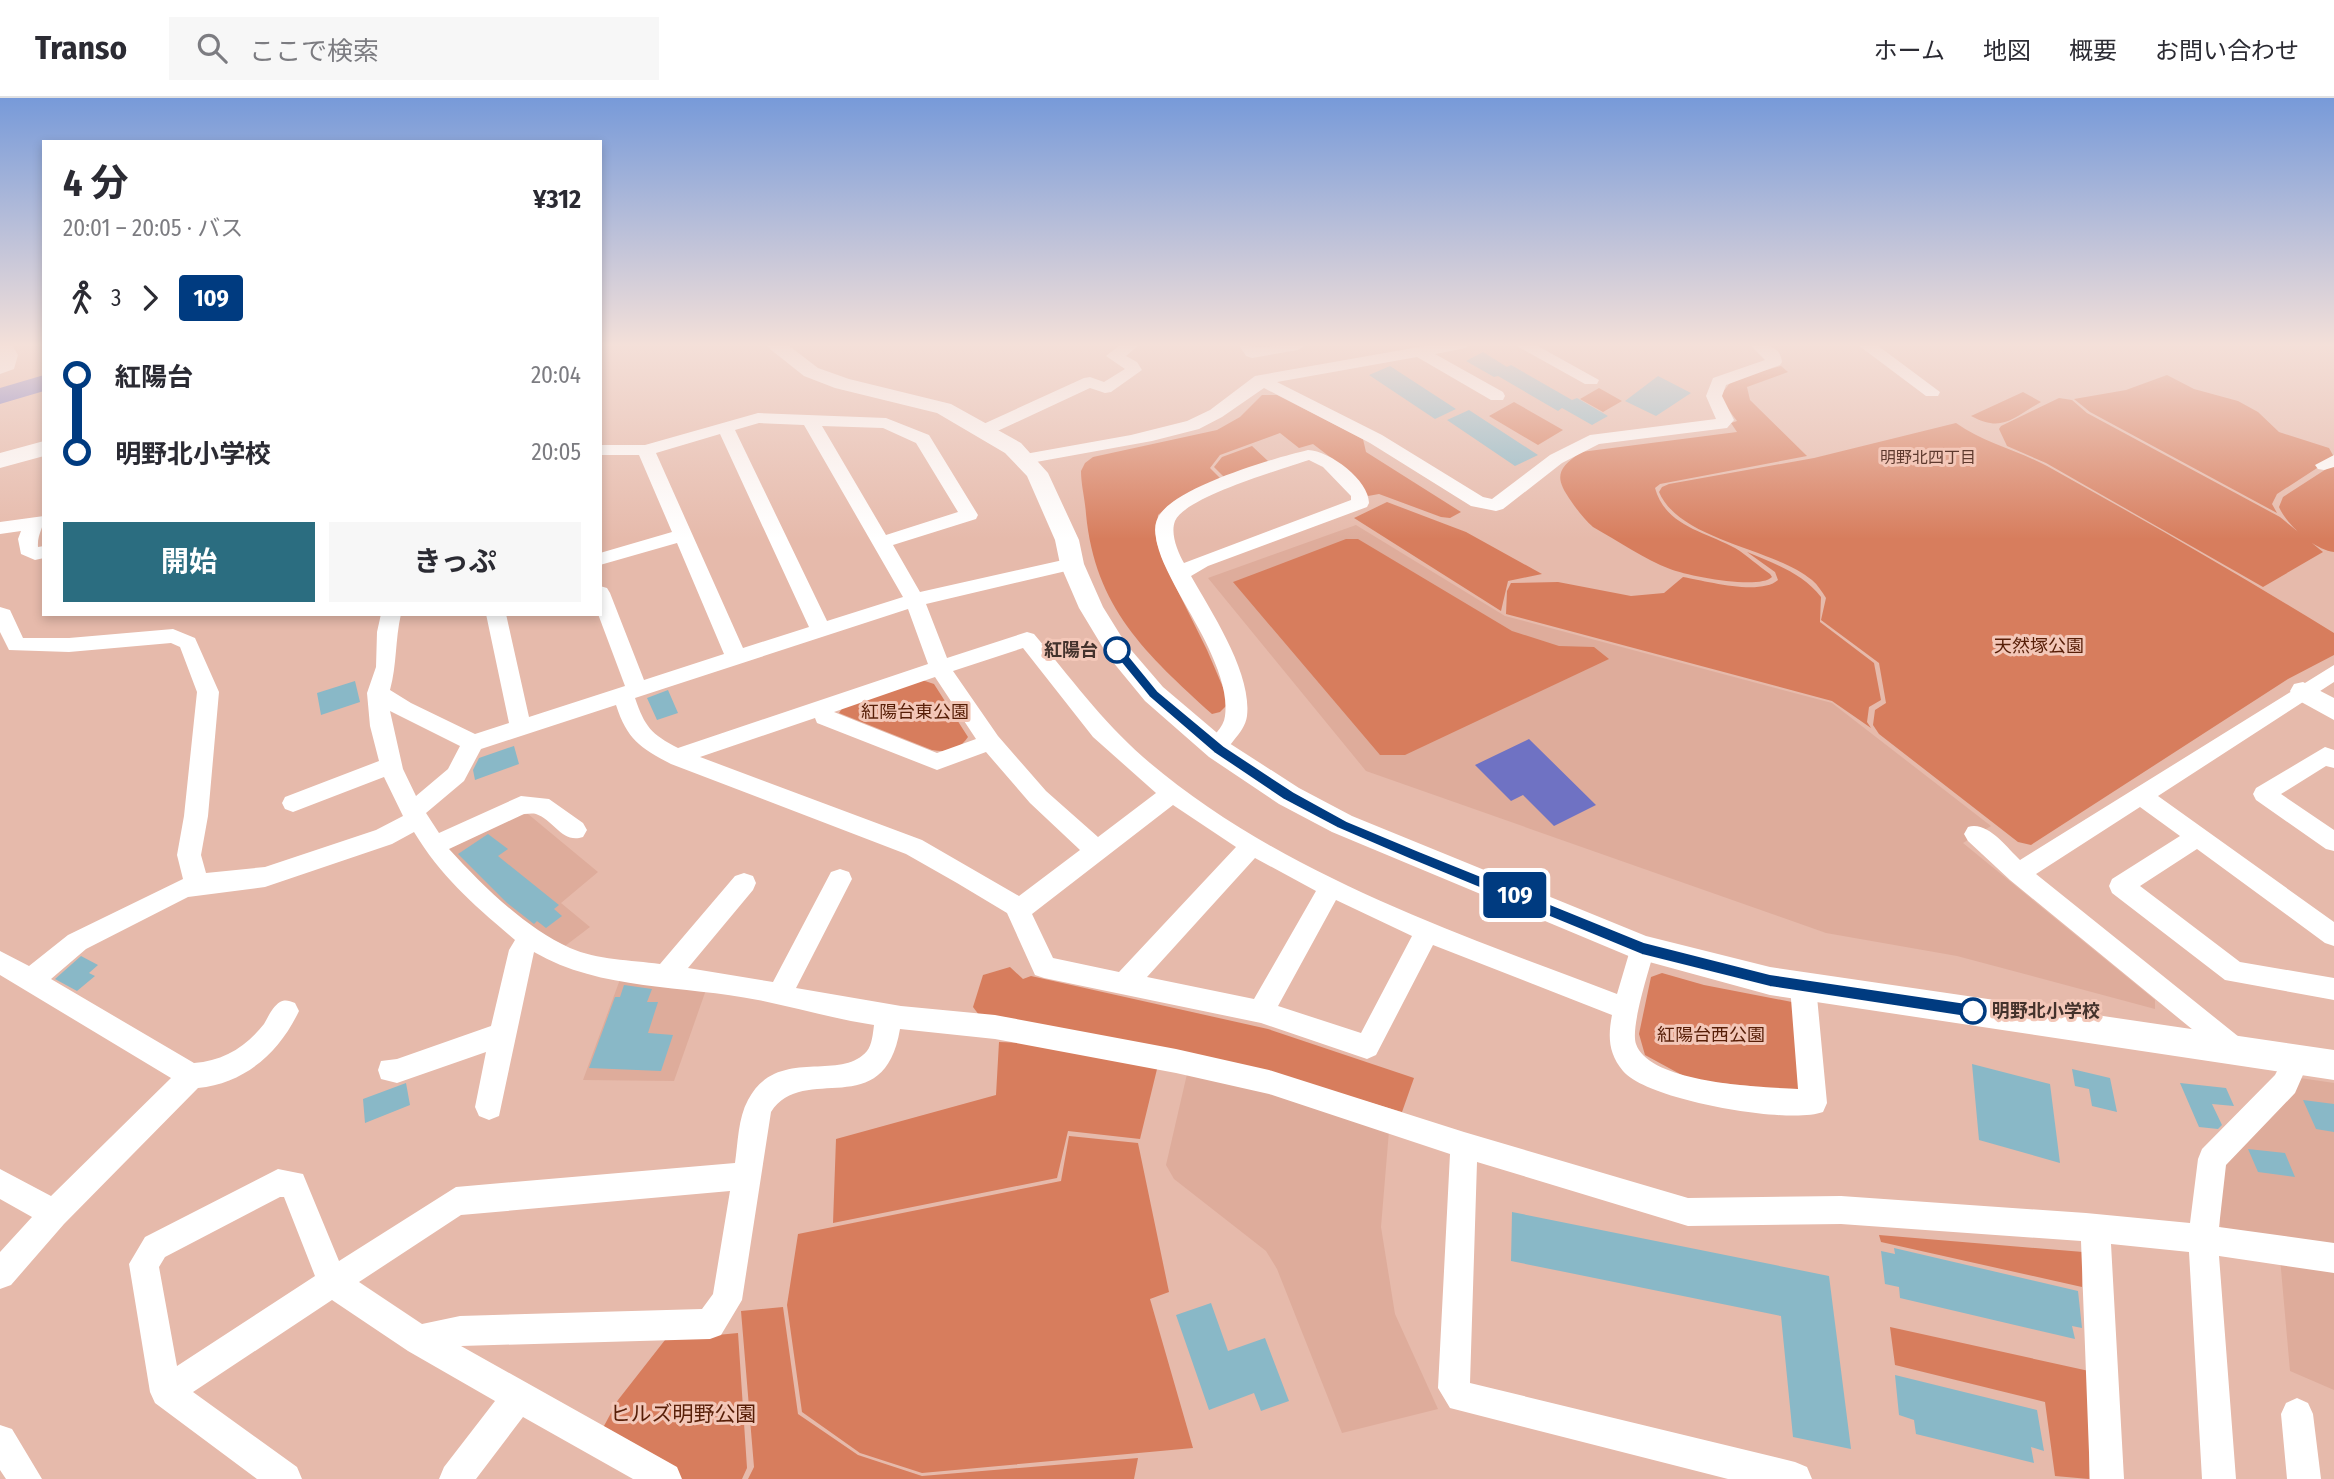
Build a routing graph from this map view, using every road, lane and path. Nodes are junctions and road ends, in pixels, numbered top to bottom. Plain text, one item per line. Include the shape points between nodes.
1 (947, 409) edge
2 (1030, 409) edge
3 (1224, 409) edge
4 (1318, 409) edge
5 (1720, 409) edge
6 (809, 419) junction
7 (725, 427) junction
8 (985, 430) junction
9 (42, 449) edge
10 (602, 450) edge
11 (646, 450) junction
12 (1025, 459) junction
13 (0, 461) edge
14 (38, 524) edge
15 (0, 528) edge
16 (683, 535) junction
17 (883, 542) junction
18 (42, 552) edge
19 (602, 558) edge
20 (1072, 564) junction
21 (1180, 574) junction
22 (602, 599) edge
23 (915, 600) junction
24 (0, 614) edge
25 (391, 616) edge
26 (496, 616) edge
27 (821, 631) junction
28 (737, 659) junction
29 (940, 668) junction
30 (2334, 672) edge
31 (2303, 691) junction
32 (377, 693) junction
33 (631, 693) junction
34 (820, 709) junction
35 (2334, 710) edge
36 (522, 727) junction
37 (990, 741) junction
38 (473, 743) junction
39 (1216, 747) junction
40 (679, 758) junction
41 (2334, 760) edge
42 (391, 765) junction
43 (1171, 794) junction
44 (2140, 795) junction
45 (293, 803) dead end
46 (414, 815) junction
47 (575, 830) dead end
48 (1976, 834) dead end
49 (2197, 837) junction
50 (2334, 842) edge
51 (433, 846) junction
52 (1251, 847) junction
53 (1096, 850) junction
54 (2018, 873) junction
55 (840, 879) dead end
56 (744, 883) dead end
57 (197, 884) junction
58 (1330, 888) junction
59 (1018, 911) junction
60 (1427, 932) junction
61 (2334, 936) edge
62 (529, 937) junction
63 (1642, 948) junction
64 (0, 962) edge
65 (667, 975) junction
66 (30, 981) junction
67 (1124, 984) junction
68 (1803, 986) junction
69 (2334, 989) edge
70 (780, 994) junction
71 (1626, 1009) junction
72 (286, 1011) dead end
73 (1261, 1012) junction
74 (889, 1016) junction
75 (502, 1034) junction
76 (2235, 1049) junction
77 (2297, 1059) junction
78 (2334, 1065) edge
79 (391, 1070) dead end
80 (191, 1076) junction
81 (489, 1107) dead end
82 (1464, 1145) junction
83 (747, 1176) junction
84 (0, 1183) edge
85 (54, 1214) junction
86 (2095, 1228) junction
87 (2203, 1239) junction
88 (2334, 1258) edge
89 (0, 1274) edge
90 (332, 1282) junction
91 (419, 1340) junction
92 (166, 1392) junction
93 (519, 1396) junction
94 (2297, 1414) dead end
95 (0, 1441) edge
96 (25, 1479) edge
97 (285, 1479) edge
98 (456, 1479) edge
99 (665, 1479) edge
100 (1795, 1479) edge
101 (2107, 1479) edge
102 (2219, 1479) edge
103 (2304, 1479) edge

1 - 8 street
2 - 8 street
3 - 12 street via 1161,434
4 - 5 street via 1478,502 1496,505 1581,444 1721,424 1725,420
6 - 7 street via 758,418
6 - 17 street
6 - 17 street via 886,423 923,439 969,516
7 - 11 street
7 - 27 street
8 - 12 street
9 - 13 main road
10 - 11 street
11 - 16 street
12 - 20 street via 1043,486 1067,540
14 - 15 street
14 - 18 street via 28,539 28,550
16 - 19 street
16 - 28 street
17 - 23 street
20 - 23 street
20 - 39 street via 1091,608 1130,667
21 - 21 street via 1200,562 1360,503 1360,495 1315,454 1200,493 1168,515 1165,525 1165,542
21 - 39 street via 1226,664 1237,701 1236,719
22 - 33 street
23 - 27 street
23 - 29 street
24 - 57 street via 16,645 173,636 188,643 208,692 189,855
25 - 32 street via 386,667
26 - 36 street
27 - 28 street
28 - 33 street
29 - 34 street
29 - 37 street
29 - 43 street via 1027,639 1100,730
30 - 31 street
31 - 35 street
31 - 44 street
32 - 38 street
32 - 42 street
33 - 36 street
33 - 40 street via 635,731
34 - 37 street via 824,717 937,762
34 - 40 street
36 - 38 street
37 - 53 street via 1038,797
38 - 46 street via 456,775
39 - 63 street via 1289,796 1342,824
40 - 59 street via 914,847
41 - 50 street via 2325,755 2264,794
42 - 45 street
42 - 46 street
43 - 52 street
43 - 53 street
44 - 49 street
44 - 54 street
46 - 51 street
46 - 57 street via 384,837 265,877
47 - 51 street via 541,805 521,805
48 - 54 street
49 - 61 street
49 - 69 street via 2121,886 2234,972
51 - 62 street via 469,887
52 - 58 street
52 - 67 street
53 - 59 street
54 - 76 street
55 - 70 street
56 - 65 street
57 - 66 street via 104,926
58 - 60 street
58 - 73 street
59 - 67 street via 1044,967
60 - 71 street
60 - 73 street via 1367,1047
62 - 65 street via 564,957 593,966
62 - 75 street
63 - 68 street
63 - 71 street
64 - 66 street
65 - 70 street
66 - 80 street
67 - 73 street
68 - 71 street via 1812,1103 1684,1090 1641,1069 1628,1059 1622,1045
68 - 76 street
70 - 74 street
72 - 80 street via 262,1048 230,1067
74 - 82 street via 995,1027 1175,1061 1269,1083
74 - 83 street via 879,1057 865,1071 779,1083 764,1094
75 - 79 street
75 - 81 street
76 - 77 street
77 - 78 street
77 - 87 street via 2285,1084 2212,1159
80 - 85 street
82 - 86 street via 1688,1212 1841,1210
82 - 100 street via 1454,1388 1461,1398
83 - 90 street via 456,1201
83 - 91 street via 727,1300 710,1324 460,1331
84 - 85 street
85 - 89 street
86 - 87 street
86 - 101 street
87 - 88 street
87 - 102 street
90 - 91 street
90 - 92 street
90 - 92 street via 293,1184 278,1183 155,1247 144,1264
91 - 93 street
92 - 97 street
93 - 98 street
93 - 99 street
94 - 103 street
95 - 96 street

